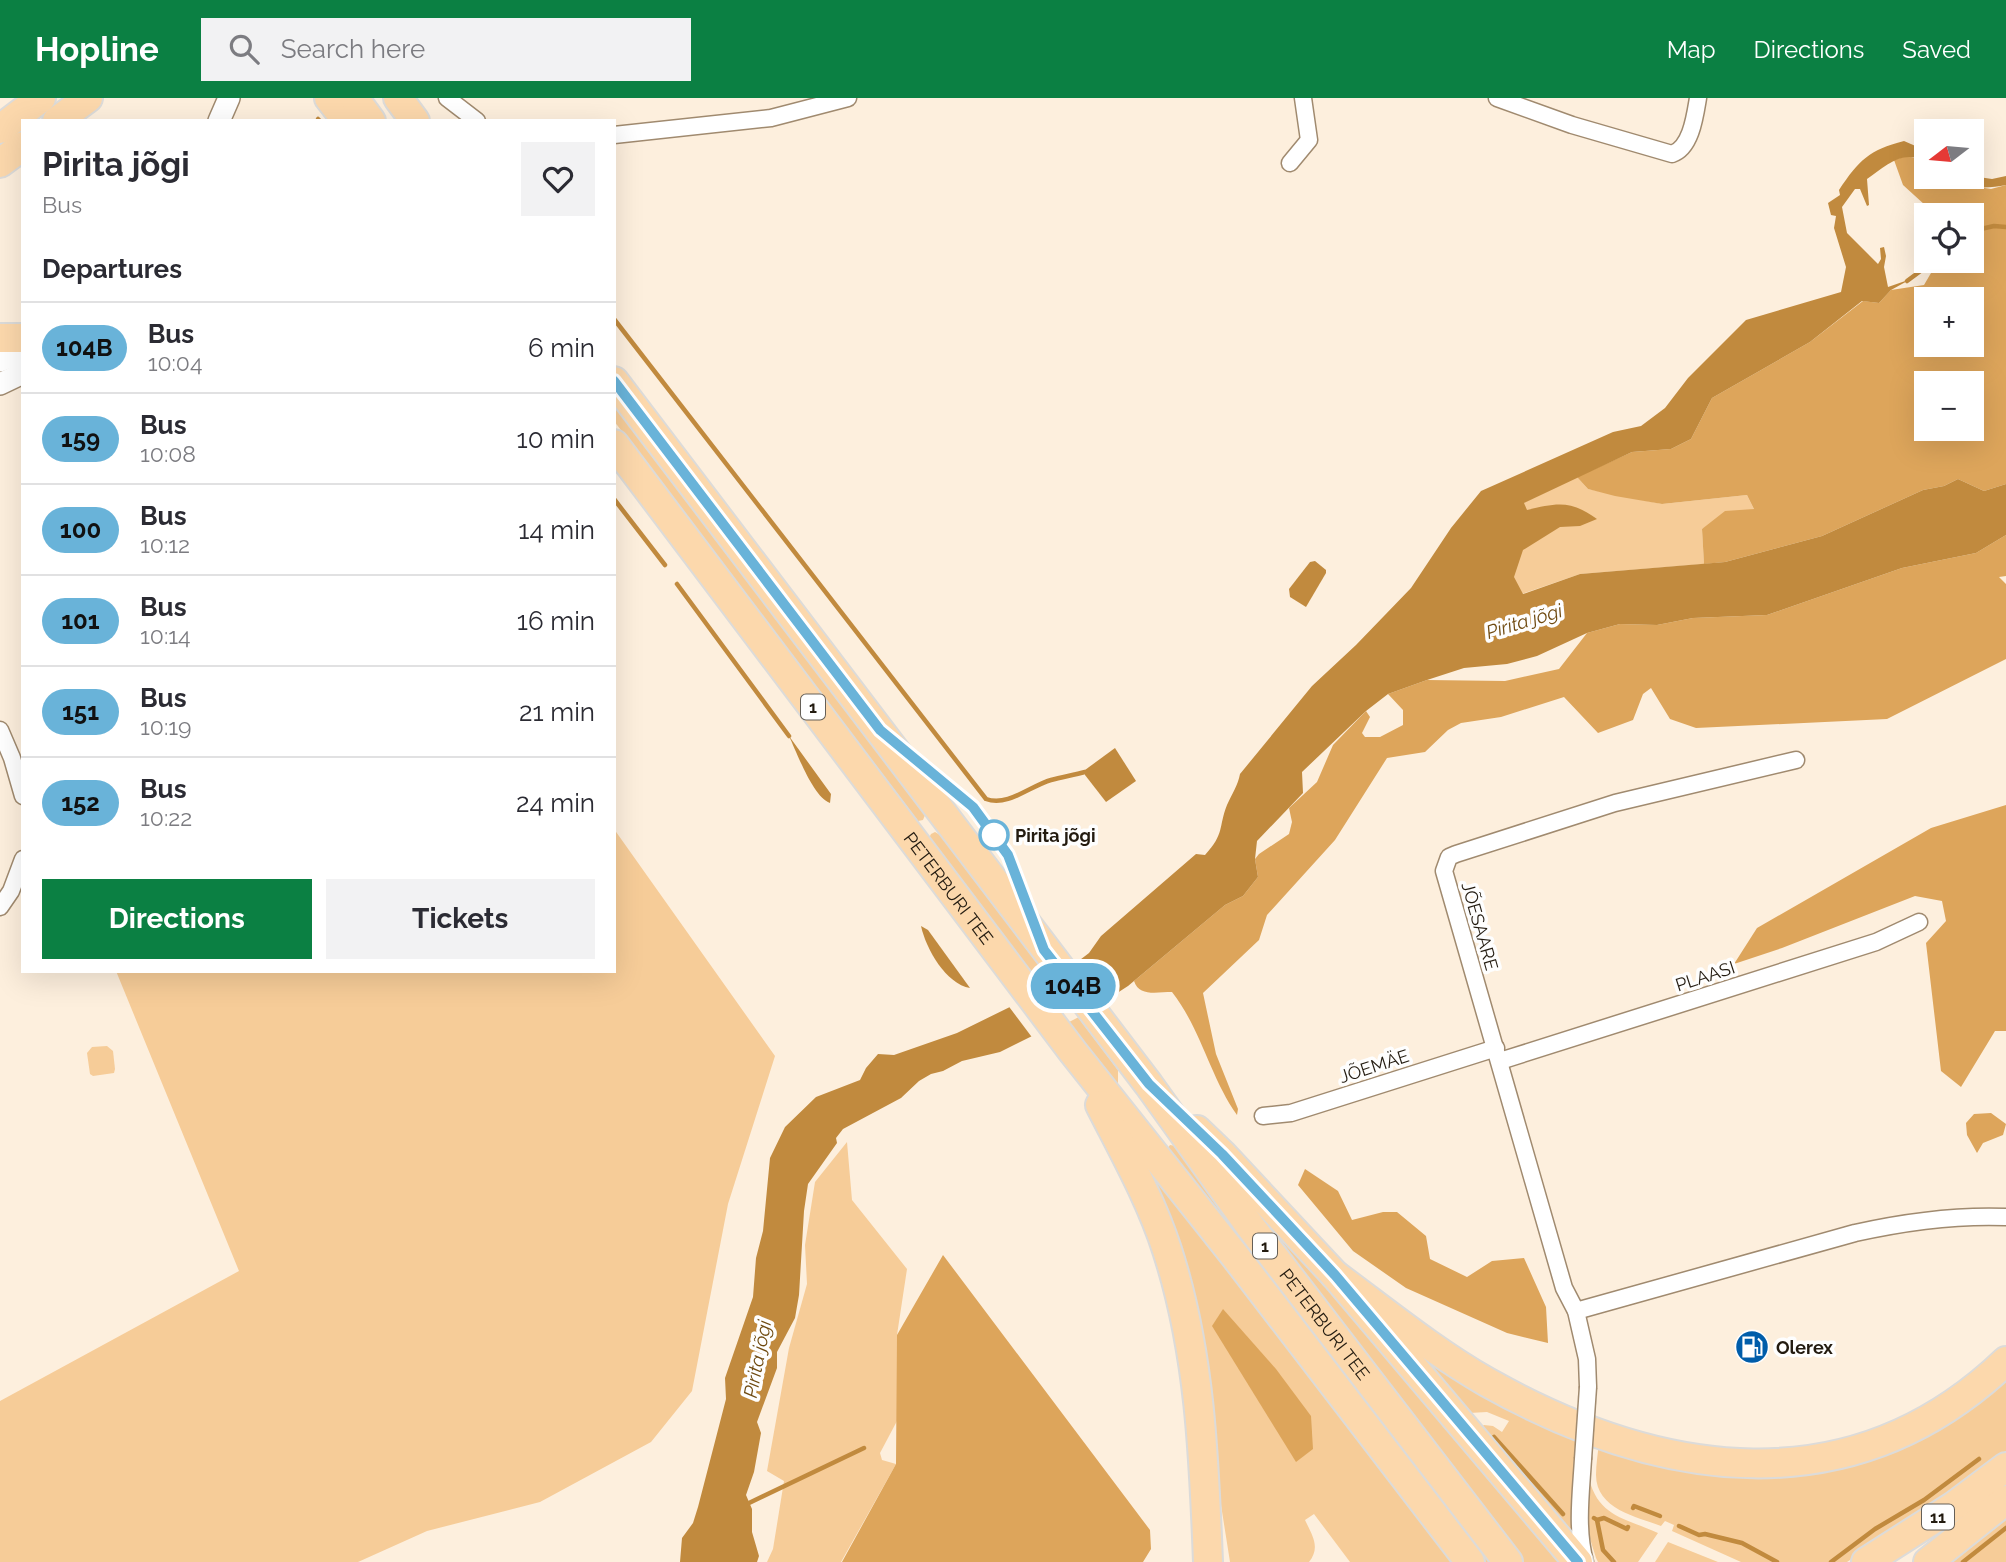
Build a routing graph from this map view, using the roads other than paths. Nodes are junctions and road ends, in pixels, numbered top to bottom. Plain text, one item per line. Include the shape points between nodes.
1 (41, 98) edge
2 (88, 98) edge
3 (229, 98) edge
4 (329, 98) edge
5 (354, 98) edge
6 (398, 98) edge
7 (447, 98) edge
8 (848, 98) edge
9 (1303, 98) edge
10 (1497, 98) edge
11 (1698, 98) edge
12 (60, 119) edge
13 (220, 119) edge
14 (345, 119) edge
15 (370, 119) edge
16 (414, 119) edge
17 (474, 119) edge
18 (0, 129) edge
19 (616, 135) edge
20 (21, 147) edge
21 (0, 163) edge
22 (1290, 163) dead end
23 (0, 338) edge
24 (21, 338) edge
25 (21, 353) edge
26 (0, 360) edge
27 (21, 374) edge
28 (0, 384) edge
29 (616, 384) edge
30 (616, 447) edge
31 (0, 730) edge
32 (1796, 760) dead end
33 (21, 789) edge
34 (21, 864) edge
35 (0, 907) edge
36 (1919, 922) dead end
37 (1073, 1052) junction
38 (1498, 1054) junction
39 (1149, 1084) junction
40 (1263, 1116) dead end
41 (2006, 1217) edge
42 (1335, 1275) junction
43 (1576, 1311) junction
44 (2006, 1361) edge
45 (2006, 1467) edge
46 (2006, 1500) edge
47 (1206, 1510) junction
48 (1208, 1562) edge
49 (1218, 1562) edge
50 (1470, 1562) edge
51 (1508, 1562) edge
52 (1578, 1562) edge
53 (1584, 1562) edge
54 (1866, 1562) edge
55 (1928, 1562) edge

1 - 18 highway
2 - 12 highway
3 - 13 street
4 - 14 highway
5 - 15 highway
6 - 16 highway
7 - 17 street
8 - 19 street via 771,118
9 - 22 street via 1309,140
10 - 11 street via 1672,154 1680,152 1685,143
20 - 21 highway
23 - 24 highway
25 - 26 street
27 - 28 street
29 - 39 highway, PETERBURI TEE / 1
30 - 37 highway, PETERBURI TEE / 1
31 - 33 street
32 - 38 street, JÕESAARE via 1615,803 1449,857 1444,871
34 - 35 street
36 - 38 street, PLAASI via 1876,942
37 - 47 highway via 1134,1171 1184,1308 1194,1364
37 - 50 highway, PETERBURI TEE / 1
38 - 40 street, JÕEMÄE via 1291,1113
38 - 43 street, JÕESAARE via 1563,1288
39 - 42 highway
39 - 51 highway, PETERBURI TEE / 1 via 1250,1226
41 - 43 street via 1908,1223 1855,1233
42 - 44 highway via 1486,1381 1562,1419 1625,1443 1682,1457 1747,1465 1847,1453 1920,1424 1955,1403
42 - 52 highway
43 - 53 street, JÕESAARE, bridge via 1588,1387 1580,1510
45 - 54 highway, 11
46 - 55 highway, 11
47 - 48 highway
47 - 49 highway

